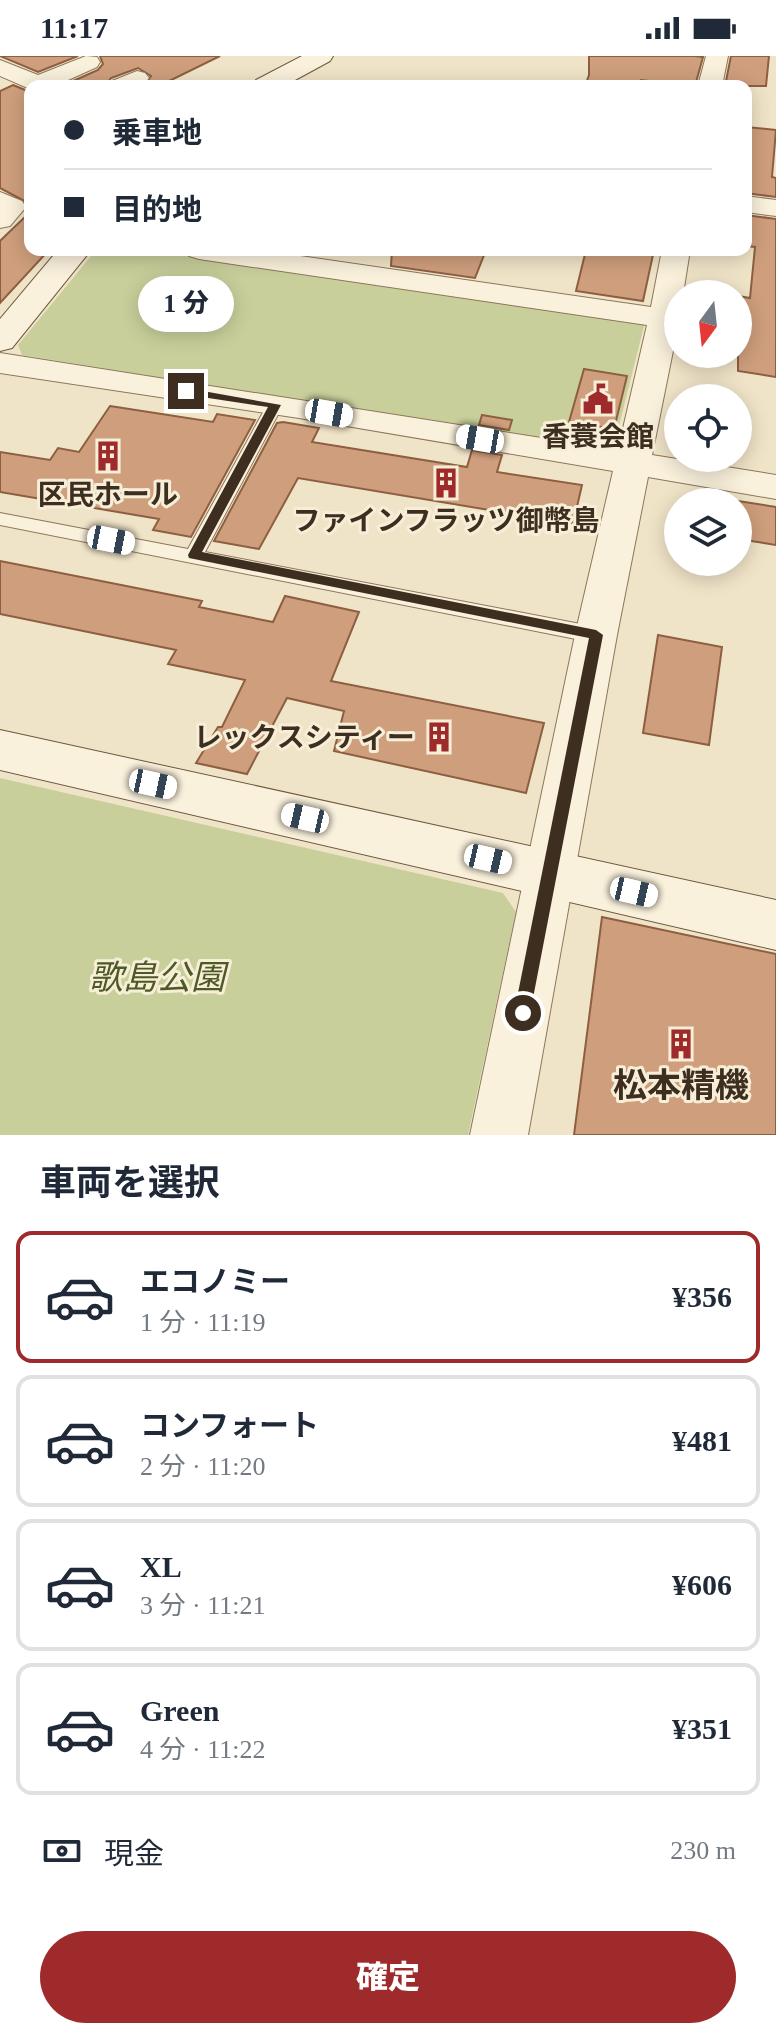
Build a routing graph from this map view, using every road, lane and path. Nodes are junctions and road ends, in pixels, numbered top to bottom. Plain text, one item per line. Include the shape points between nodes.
1 (321, 56) edge
2 (717, 56) edge
3 (89, 62) dead end
4 (0, 67) edge
5 (29, 80) edge
6 (51, 80) edge
7 (276, 80) edge
8 (711, 80) edge
9 (0, 200) edge
10 (752, 205) edge
11 (776, 208) edge
12 (0, 220) edge
13 (70, 256) edge
14 (288, 256) edge
15 (675, 256) edge
16 (362, 261) edge
17 (671, 280) edge
18 (664, 318) joint
19 (0, 341) edge
20 (0, 363) edge
21 (275, 405) junction
22 (631, 465) junction
23 (776, 487) edge
24 (0, 519) edge
25 (194, 555) junction
26 (596, 635) junction
27 (0, 750) edge
28 (549, 872) junction
29 (776, 925) edge
30 (499, 1135) edge

1 - 7 street
2 - 8 street
3 - 6 street
4 - 5 street
9 - 12 street via 12,207
10 - 11 street
13 - 19 street
14 - 16 street
15 - 17 street
16 - 18 street
18 - 22 street
20 - 21 street
21 - 22 street
21 - 25 lane
22 - 23 street
22 - 26 street
24 - 25 lane
25 - 26 lane
26 - 28 street
27 - 28 street
28 - 29 street
28 - 30 street

